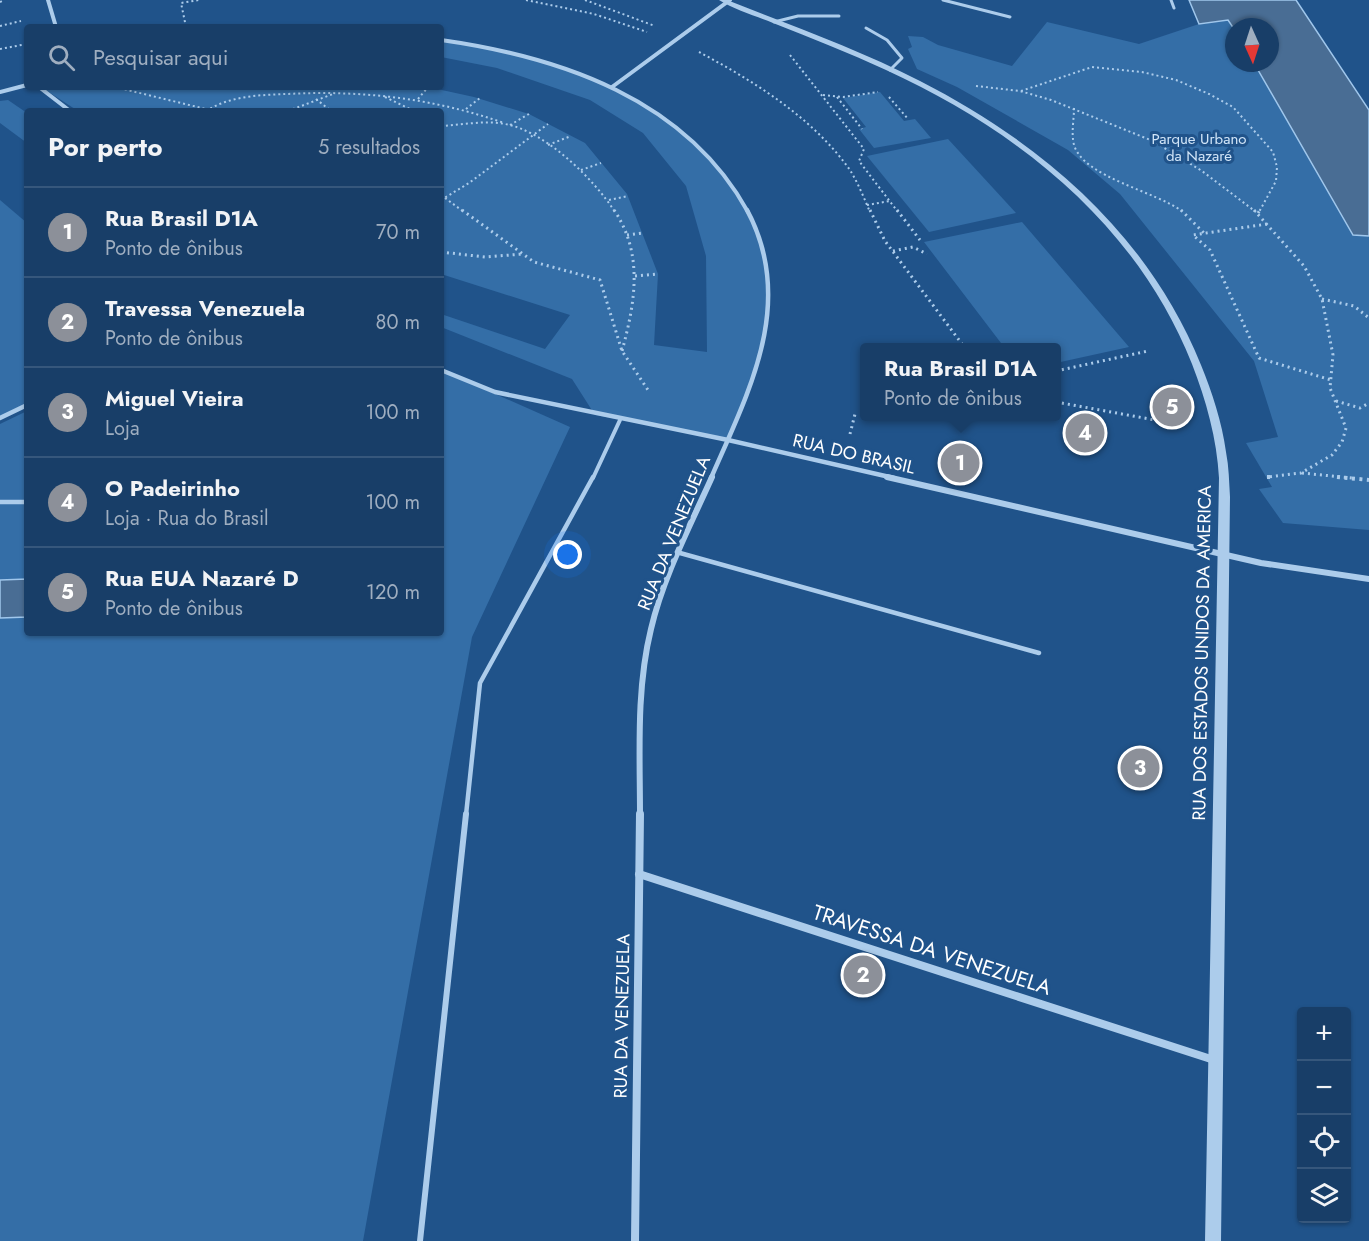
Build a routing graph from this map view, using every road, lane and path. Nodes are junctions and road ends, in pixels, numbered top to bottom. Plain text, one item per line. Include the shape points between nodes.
1 (48, 0) edge
2 (199, 0) edge
3 (526, 0) edge
4 (585, 0) edge
5 (943, 0) edge
6 (1171, 0) edge
7 (181, 1) edge
8 (726, 1) edge
9 (1174, 8) dead end
10 (839, 16) dead end
11 (1010, 16) dead end
12 (21, 21) dead end
13 (774, 22) junction
14 (55, 24) edge
15 (185, 24) edge
16 (0, 26) edge
17 (661, 28) dead end
18 (866, 28) dead end
19 (652, 34) dead end
20 (444, 40) edge
21 (24, 44) edge
22 (0, 47) edge
23 (785, 48) dead end
24 (691, 49) dead end
25 (890, 70) junction
26 (24, 86) edge
27 (612, 87) junction
28 (967, 87) dead end
29 (43, 90) edge
30 (128, 90) edge
31 (261, 90) edge
32 (371, 90) edge
33 (426, 90) edge
34 (0, 92) edge
35 (314, 92) joint
36 (1020, 92) junction
37 (352, 93) junction
38 (369, 94) junction
39 (260, 95) junction
40 (382, 95) junction
41 (822, 95) junction
42 (836, 97) junction
43 (480, 98) dead end
44 (316, 99) junction
45 (418, 99) junction
46 (66, 108) edge
47 (198, 108) edge
48 (211, 108) edge
49 (295, 108) edge
50 (327, 108) edge
51 (408, 108) edge
52 (1074, 108) junction
53 (466, 110) junction
54 (529, 114) dead end
55 (908, 119) dead end
56 (508, 124) junction
57 (548, 124) dead end
58 (444, 126) edge
59 (862, 129) dead end
60 (530, 134) junction
61 (571, 136) dead end
62 (548, 146) junction
63 (601, 163) dead end
64 (581, 170) junction
65 (628, 196) dead end
66 (444, 197) edge
67 (444, 199) edge
68 (609, 200) junction
69 (891, 201) junction
70 (867, 206) junction
71 (1258, 213) junction
72 (1268, 224) junction
73 (643, 233) dead end
74 (1205, 233) junction
75 (627, 235) junction
76 (920, 240) dead end
77 (893, 251) junction
78 (444, 252) edge
79 (523, 254) junction
80 (927, 254) dead end
81 (658, 274) dead end
82 (635, 276) junction
83 (1322, 299) junction
84 (1369, 318) edge
85 (961, 343) edge
86 (622, 351) junction
87 (1148, 351) dead end
88 (1061, 370) edge
89 (444, 371) edge
90 (1331, 380) junction
91 (648, 390) dead end
92 (1335, 401) junction
93 (1061, 403) edge
94 (1369, 403) edge
95 (24, 406) edge
96 (855, 414) dead end
97 (0, 418) edge
98 (620, 420) junction
99 (1177, 424) dead end
100 (850, 434) dead end
101 (728, 440) junction
102 (1301, 473) junction
103 (1267, 477) dead end
104 (1369, 480) edge
105 (0, 502) edge
106 (24, 502) edge
107 (680, 554) junction
108 (1226, 555) junction
109 (1369, 579) edge
110 (1039, 653) dead end
111 (639, 874) junction
112 (1214, 1060) junction
113 (420, 1241) edge
114 (635, 1241) edge
115 (1213, 1241) edge

1 - 14 street
2 - 7 path
3 - 19 path via 594,14
4 - 17 path
5 - 11 lane
6 - 9 lane
7 - 15 path
8 - 13 street, RUA DOS ESTADOS UNIDOS DA AMERICA
8 - 27 street
10 - 13 lane via 786,16
12 - 16 path
13 - 25 street, RUA DOS ESTADOS UNIDOS DA AMERICA
18 - 25 lane via 888,38 897,49 902,58
20 - 27 street, RUA DA VENEZUELA via 545,61
21 - 22 path
23 - 41 path
24 - 70 path via 758,84 816,132 850,171
25 - 108 street, RUA DOS ESTADOS UNIDOS DA AMERICA via 986,120 1040,157 1108,220 1160,290 1195,356 1221,447
26 - 34 street
27 - 101 street, RUA DA VENEZUELA via 655,111 706,153 740,197 762,251 770,295 766,333 744,409
28 - 36 path
29 - 46 street
30 - 47 path
31 - 39 path
32 - 38 path
33 - 45 path
35 - 37 path
35 - 39 path
36 - 52 path
36 - 71 path via 1092,67 1142,72 1176,80 1209,94 1233,107 1273,152 1276,181
37 - 38 path
37 - 44 path
38 - 40 path
39 - 48 path
40 - 45 path
40 - 51 path
41 - 42 path
41 - 69 path via 864,149 859,161
42 - 55 path via 883,91
42 - 59 path
43 - 53 path
44 - 49 path
44 - 50 path
45 - 53 path
52 - 71 path via 1153,141
52 - 74 path via 1073,140 1083,159 1098,172 1167,201 1190,215
53 - 56 path
54 - 56 path
56 - 58 path
56 - 60 path
57 - 60 path
60 - 62 path
60 - 66 path via 474,179
61 - 62 path
62 - 64 path
63 - 64 path
64 - 68 path
65 - 68 path
67 - 79 path
68 - 75 path
69 - 70 path
69 - 76 path
70 - 77 path
71 - 72 path
72 - 74 path
72 - 83 path via 1304,266
73 - 75 path
74 - 90 path via 1193,235 1210,250 1259,358
75 - 82 path
77 - 80 path via 913,247
77 - 85 path
78 - 79 path via 485,257
79 - 86 path via 534,262 600,280
81 - 82 path
82 - 86 path via 636,300
83 - 84 path via 1354,306
83 - 90 path via 1333,355
86 - 91 path
87 - 88 path
89 - 98 street, RUA DO BRASIL via 495,392
90 - 92 path
92 - 94 path via 1360,408
92 - 102 path via 1346,428 1342,442 1332,455
93 - 99 path
95 - 97 street
96 - 100 path
98 - 101 street, RUA DO BRASIL
98 - 113 lane via 581,503 480,683
101 - 107 street, RUA DA VENEZUELA
101 - 108 street, RUA DO BRASIL
102 - 103 path
102 - 104 path
105 - 106 lane
107 - 110 lane
107 - 111 street, RUA DA VENEZUELA via 655,616 641,689
108 - 109 street, RUA DO BRASIL
108 - 112 street, RUA DOS ESTADOS UNIDOS DA AMERICA
111 - 112 street, TRAVESSA DA VENEZUELA
111 - 114 street, RUA DA VENEZUELA
112 - 115 street, RUA DOS ESTADOS UNIDOS DA AMERICA

